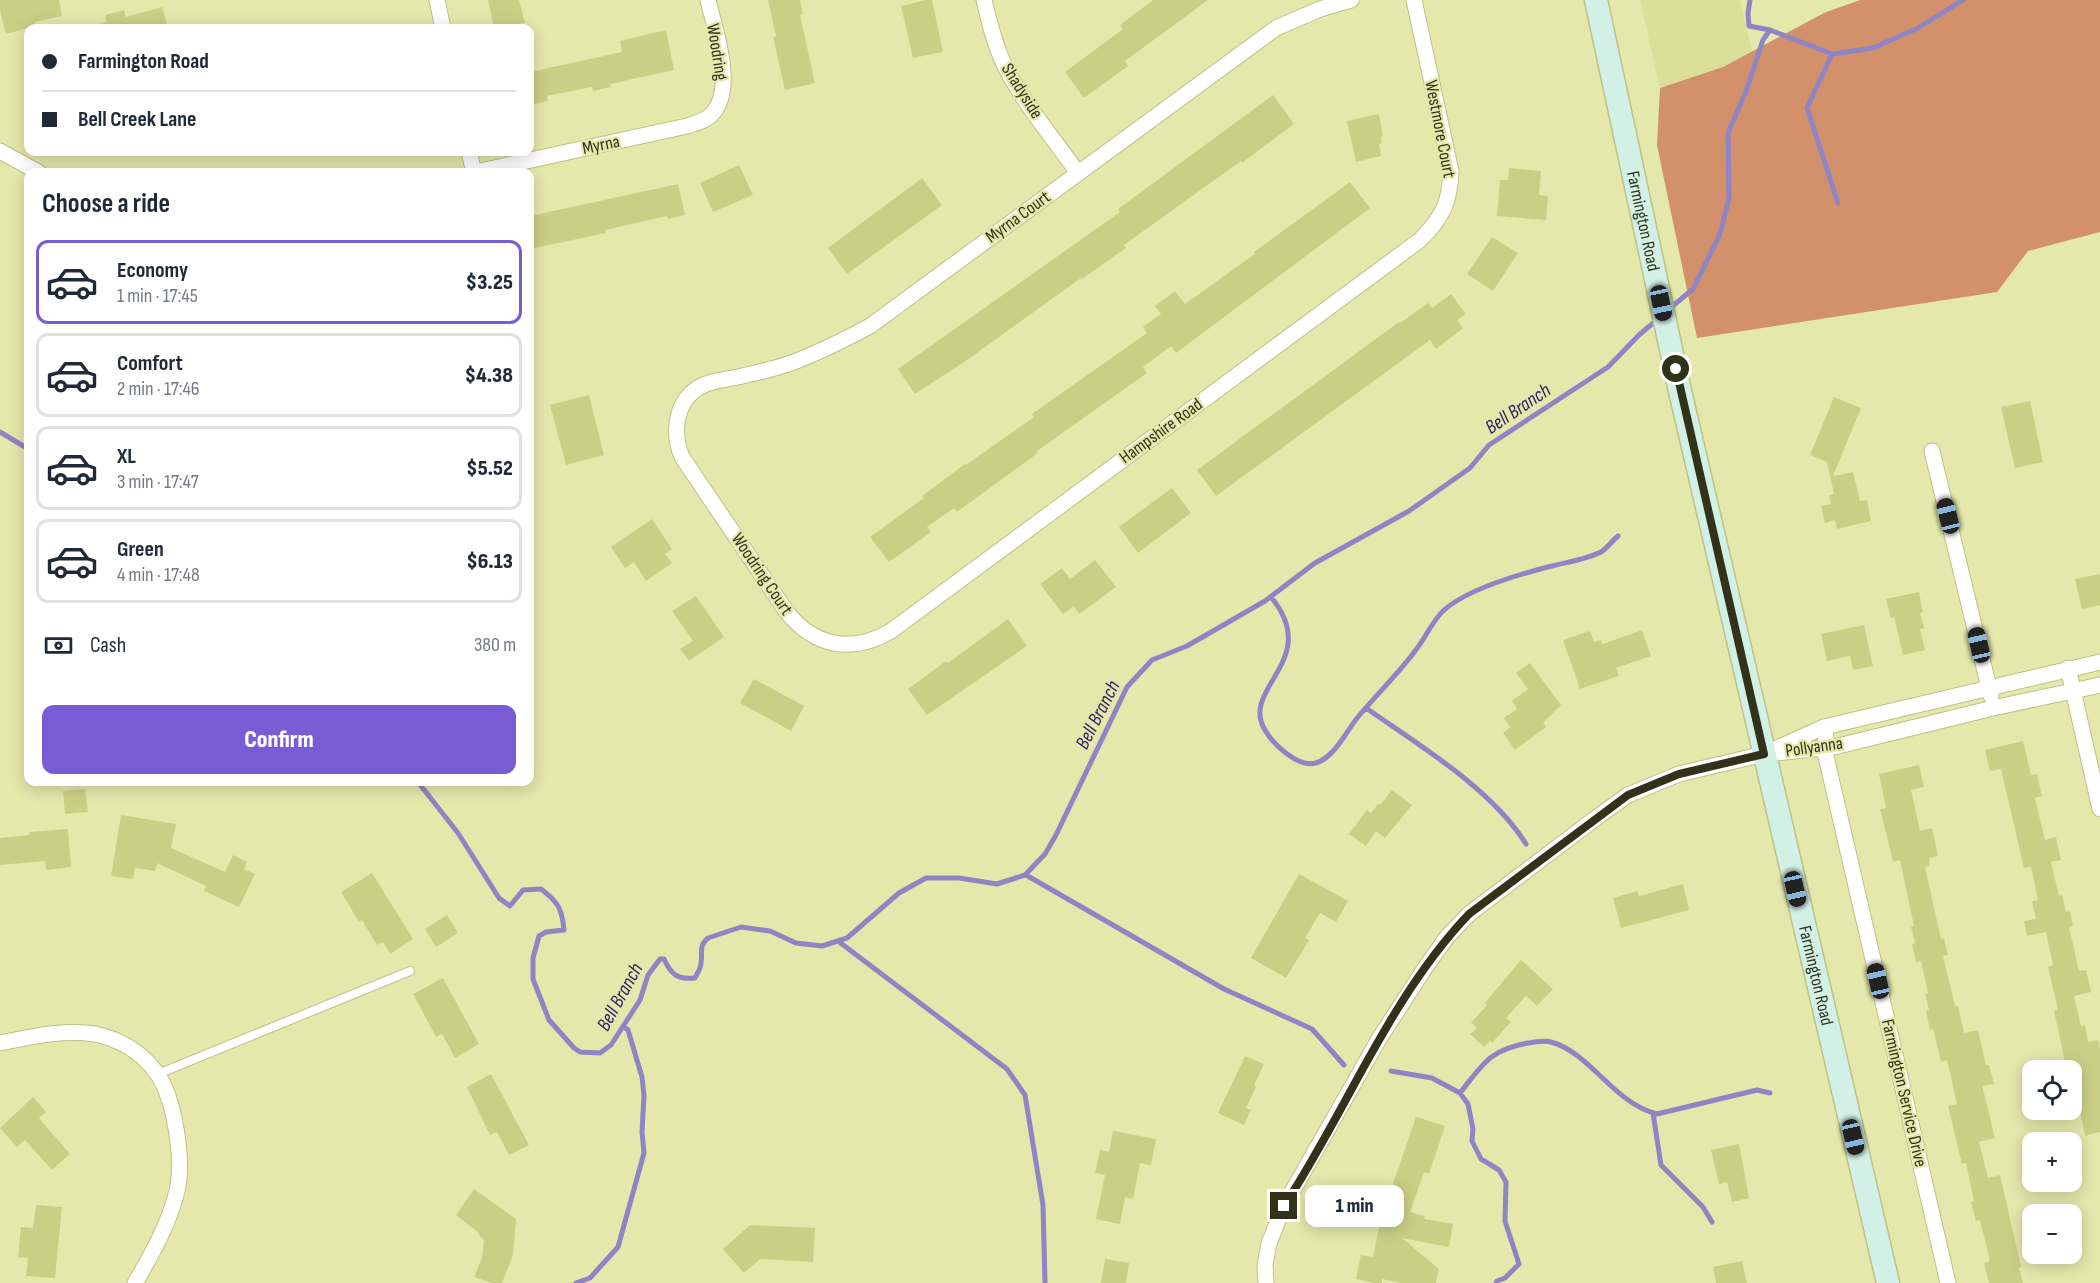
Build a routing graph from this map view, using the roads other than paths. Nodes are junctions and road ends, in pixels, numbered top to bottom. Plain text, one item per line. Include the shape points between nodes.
1 (437, 0) edge
2 (708, 0) edge
3 (984, 0) edge
4 (1351, 0) edge
5 (1414, 0) edge
6 (1596, 0) edge
7 (442, 24) edge
8 (719, 104) joint
9 (0, 150) edge
10 (31, 168) edge
11 (493, 168) edge
12 (1078, 173) junction
13 (1383, 267) joint
14 (679, 413) joint
15 (1932, 452) dead end
16 (939, 595) joint
17 (2100, 662) edge
18 (2068, 668) junction
19 (2100, 685) edge
20 (1989, 687) junction
21 (2073, 691) junction
22 (1994, 708) junction
23 (1824, 727) junction
24 (1824, 748) junction
25 (1764, 754) junction
26 (2100, 809) edge
27 (410, 971) dead end
28 (0, 1043) edge
29 (158, 1074) junction
30 (135, 1283) edge
31 (1266, 1283) edge
32 (1888, 1283) edge
33 (1948, 1283) edge

1 - 7 street
2 - 8 street, Woodring via 724,80
3 - 12 street, Shadyside via 1004,64
4 - 12 street, Myrna Court via 1276,28
5 - 13 street, Westmore Court via 1451,171 1450,188 1435,225
6 - 25 main road, Farmington Road via 1680,391
8 - 11 street, Myrna via 705,120 687,126
9 - 10 street
12 - 14 street, Myrna Court via 870,326 792,362 707,384 690,394
13 - 16 street, Hampshire Road
14 - 16 street, Woodring Court via 675,435 682,457 786,611 803,630 837,644 861,644 891,631
15 - 20 street
17 - 18 street, Pollyanna
18 - 20 street, Pollyanna
18 - 21 street
19 - 21 street, Pollyanna
20 - 22 street
20 - 23 street, Pollyanna
21 - 22 street, Pollyanna
21 - 26 street
22 - 24 street, Pollyanna
23 - 24 street, Farmington Service Drive
23 - 25 street, Pollyanna
24 - 25 street, Pollyanna
24 - 33 street, Farmington Service Drive
25 - 31 street via 1679,774 1628,795 1492,895 1447,937 1379,1039 1284,1206 1269,1243
25 - 32 main road, Farmington Road
27 - 29 lane
28 - 29 street via 54,1034 94,1034 128,1046
29 - 30 street via 177,1132 177,1192 156,1247

